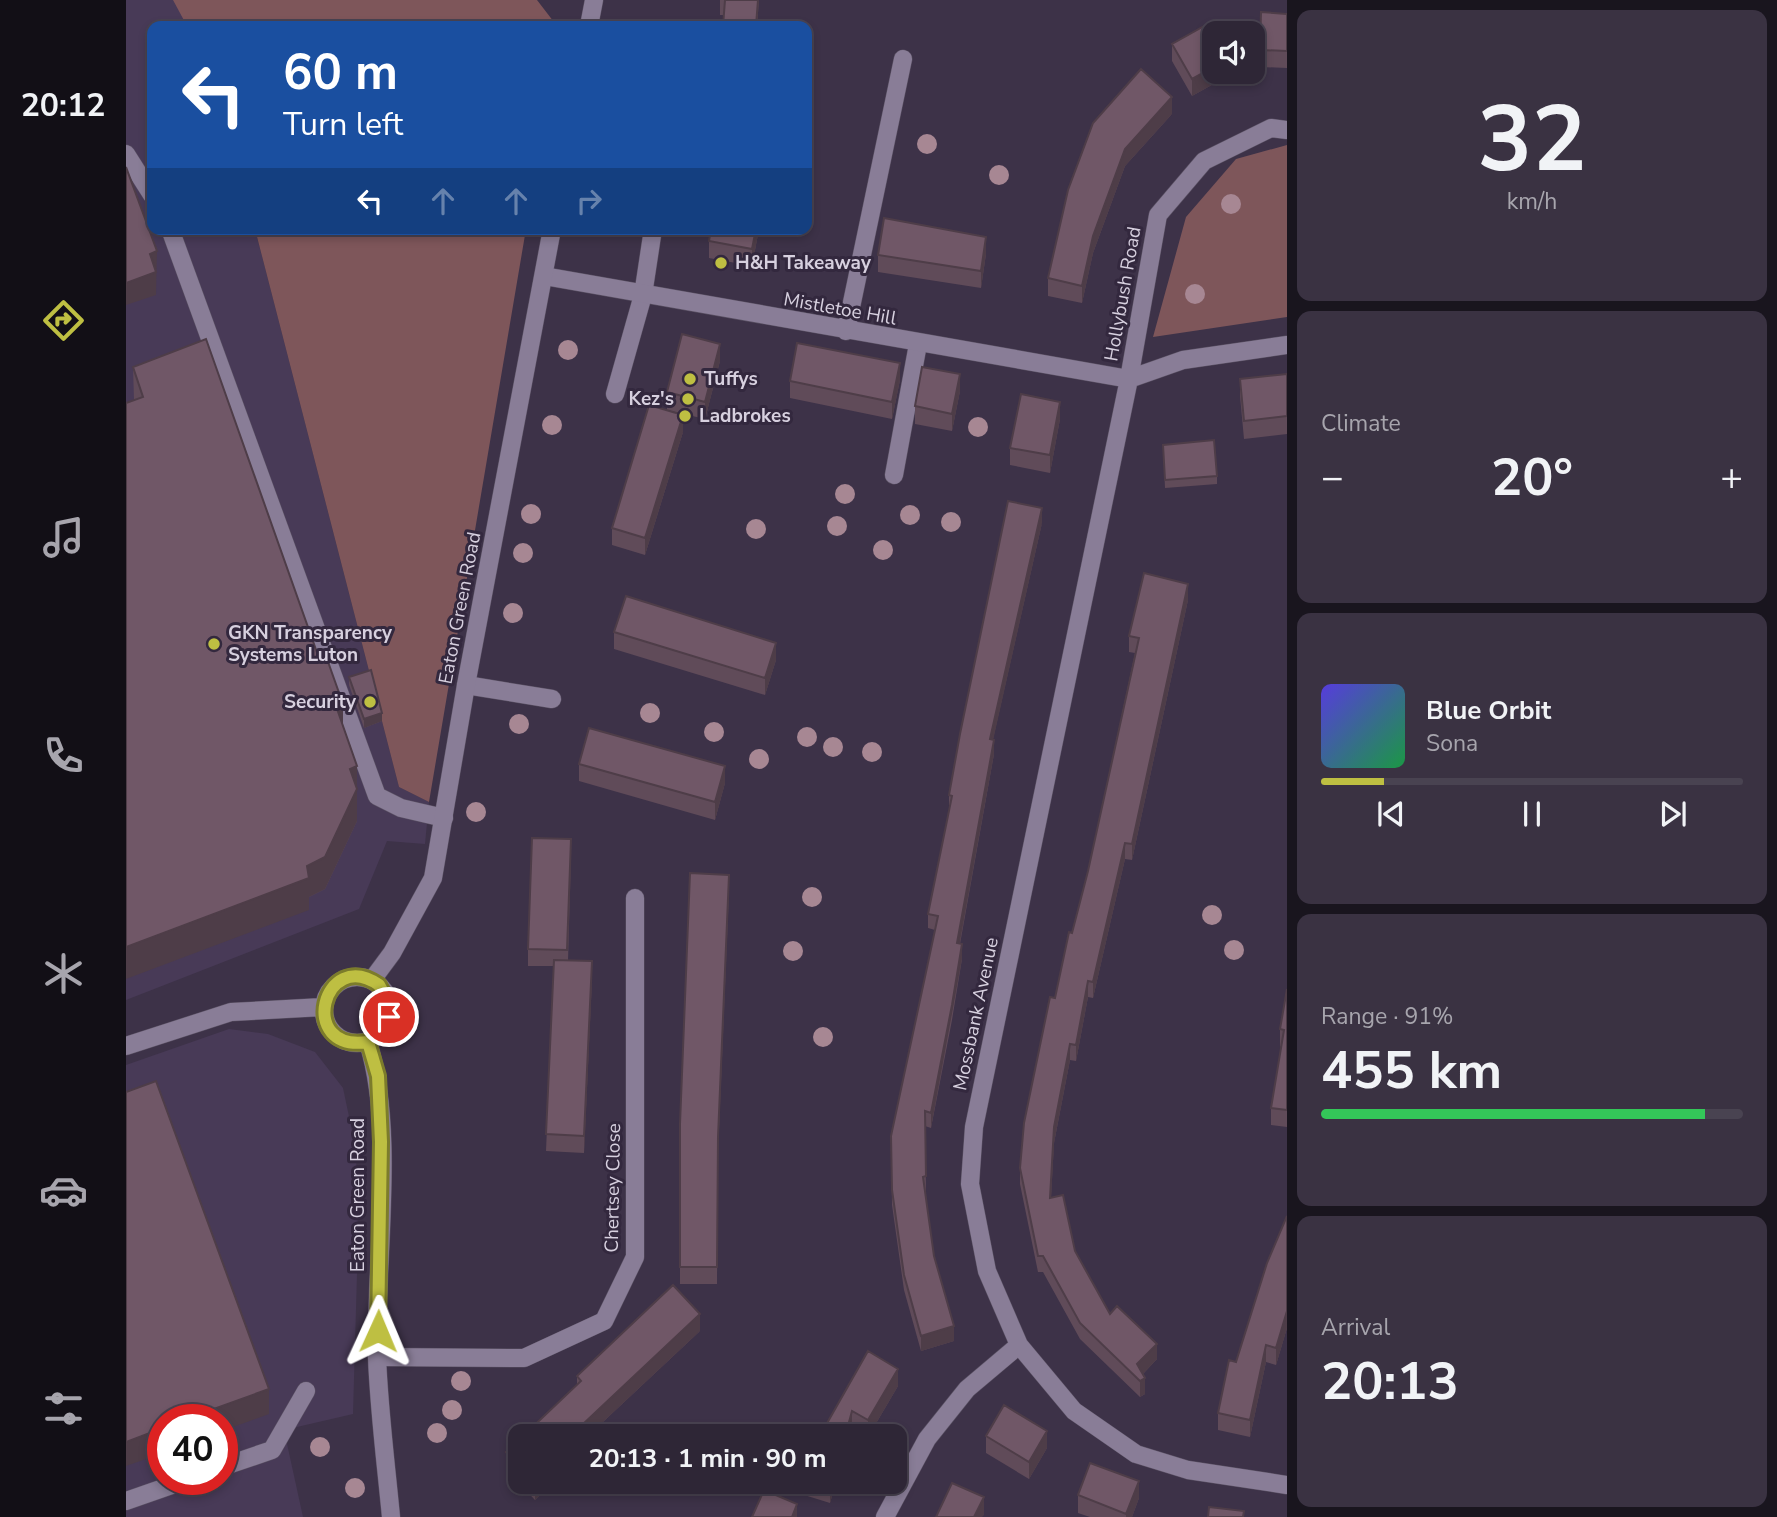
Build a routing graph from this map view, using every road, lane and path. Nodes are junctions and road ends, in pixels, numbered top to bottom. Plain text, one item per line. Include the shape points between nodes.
1 (593, 0) edge
2 (590, 21) edge
3 (903, 59) dead end
4 (1287, 130) edge
5 (126, 154) edge
6 (147, 187) edge
7 (172, 235) edge
8 (551, 235) edge
9 (652, 235) edge
10 (544, 276) junction
11 (643, 295) junction
12 (846, 331) junction
13 (918, 344) junction
14 (1287, 345) edge
15 (1129, 379) junction
16 (615, 394) dead end
17 (894, 474) dead end
18 (466, 685) junction
19 (552, 699) dead end
20 (444, 818) junction
21 (635, 898) dead end
22 (372, 980) junction
23 (323, 1007) junction
24 (368, 1042) junction
25 (126, 1046) edge
26 (1019, 1345) junction
27 (377, 1357) junction
28 (306, 1391) dead end
29 (238, 1462) edge
30 (1287, 1485) edge
31 (147, 1494) edge
32 (126, 1501) edge
33 (391, 1517) edge
34 (885, 1517) edge

1 - 2 street
3 - 12 street
4 - 15 street, Hollybush Road via 1271,128 1204,161 1158,215
5 - 6 street
7 - 20 street via 377,796 401,808
8 - 10 street, Eaton Green Road
9 - 11 street
10 - 11 street, Mistletoe Hill
10 - 18 street, Eaton Green Road
11 - 12 street, Mistletoe Hill
11 - 16 street
12 - 13 street, Mistletoe Hill
13 - 15 street, Mistletoe Hill
13 - 17 street
14 - 15 street, Hollybush Road via 1183,360
15 - 26 street, Mossbank Avenue via 974,1127 970,1184 986,1271
18 - 19 street
18 - 20 street, Eaton Green Road
20 - 22 street, Eaton Green Road via 433,878
21 - 27 street, Chertsey Close via 635,1257 604,1321 524,1358
22 - 23 street via 359,976 339,981
22 - 24 street via 386,994 389,1017 385,1028
23 - 24 street via 336,1037
23 - 25 street via 231,1012
24 - 27 street, Eaton Green Road via 378,1076 381,1142
26 - 30 street, Mossbank Avenue via 1074,1411 1136,1454 1188,1470
26 - 34 street via 967,1389 927,1439
27 - 33 street, Eaton Green Road
28 - 29 street via 272,1450
31 - 32 street

